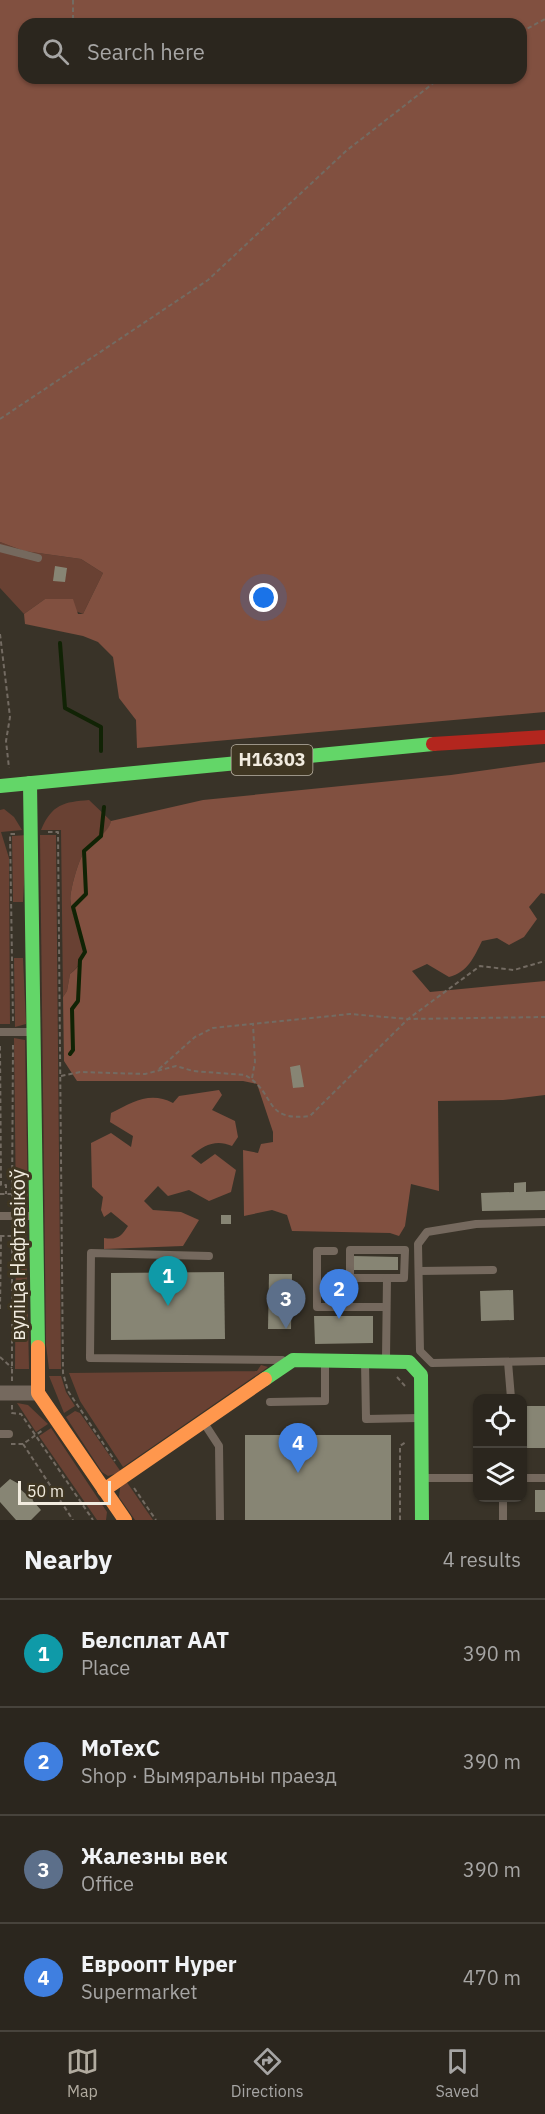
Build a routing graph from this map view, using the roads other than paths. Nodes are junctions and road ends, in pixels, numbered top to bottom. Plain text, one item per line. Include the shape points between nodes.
1 (0, 548) edge
2 (38, 558) dead end
3 (545, 737) edge
4 (30, 783) junction
5 (5, 785) edge
6 (0, 1032) edge
7 (35, 1032) junction
8 (0, 1216) edge
9 (37, 1216) junction
10 (545, 1222) edge
11 (334, 1251) dead end
12 (209, 1256) dead end
13 (493, 1270) dead end
14 (419, 1271) junction
15 (387, 1278) junction
16 (386, 1307) junction
17 (420, 1351) junction
18 (293, 1360) junction
19 (325, 1360) junction
20 (366, 1360) junction
21 (386, 1360) junction
22 (545, 1361) edge
23 (508, 1362) junction
24 (432, 1363) junction
25 (417, 1366) junction
26 (6, 1393) edge
27 (38, 1393) junction
28 (511, 1394) edge
29 (270, 1402) dead end
30 (421, 1418) junction
31 (203, 1422) junction
32 (422, 1478) junction
33 (473, 1478) edge
34 (527, 1478) edge
35 (545, 1478) edge
36 (104, 1490) junction
37 (503, 1502) edge
38 (121, 1519) edge
39 (220, 1520) edge
40 (422, 1520) edge
41 (503, 1520) edge

1 - 2 lane
3 - 4 street, Н16303
4 - 5 street, Н16303
4 - 7 street, вуліца Нафтавікоў
6 - 7 lane
7 - 9 street, вуліца Нафтавікоў
8 - 9 lane
9 - 27 street, вуліца Нафтавікоў
10 - 14 lane via 476,1224 427,1232 418,1244
11 - 16 lane via 316,1251 316,1307
12 - 18 lane via 91,1253 90,1359
13 - 14 lane
14 - 17 lane
15 - 15 lane via 404,1278 405,1250 350,1250 350,1278
15 - 16 lane
16 - 21 lane
17 - 24 lane
17 - 25 lane
18 - 19 street
18 - 31 street
19 - 20 street
19 - 29 lane via 325,1401
20 - 21 street
20 - 30 lane via 366,1419
21 - 25 street
22 - 23 lane
23 - 24 lane
23 - 28 lane
24 - 25 lane
25 - 30 street
26 - 27 street
27 - 36 street
30 - 32 street
31 - 36 street
31 - 39 lane via 219,1446
32 - 33 lane
32 - 40 street
34 - 35 lane
36 - 38 street
37 - 41 lane

